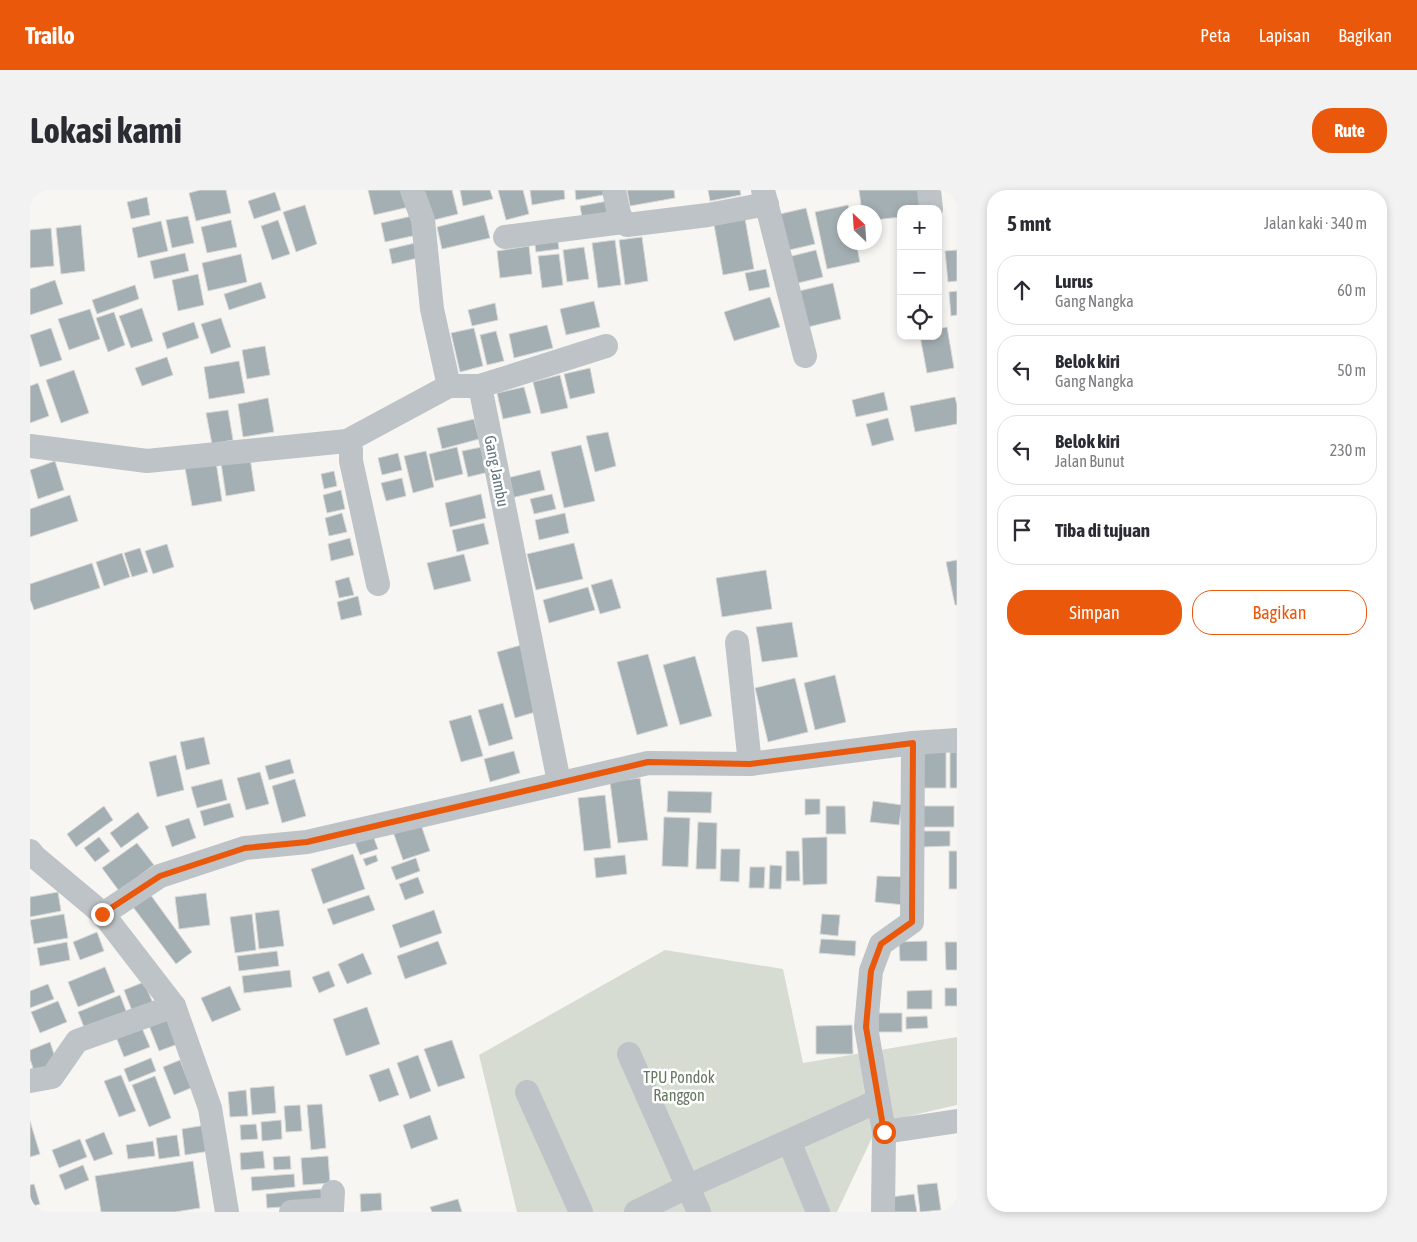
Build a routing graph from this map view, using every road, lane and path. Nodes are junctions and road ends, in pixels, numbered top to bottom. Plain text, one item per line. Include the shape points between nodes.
1 (412, 190) edge
2 (614, 190) edge
3 (929, 190) edge
4 (765, 197) edge
5 (931, 205) edge
6 (623, 222) junction
7 (505, 237) dead end
8 (606, 346) dead end
9 (805, 356) dead end
10 (449, 386) junction
11 (480, 386) junction
12 (347, 441) junction
13 (30, 446) edge
14 (378, 584) dead end
15 (737, 642) dead end
16 (957, 740) edge
17 (913, 743) junction
18 (750, 764) junction
19 (559, 782) junction
20 (30, 851) edge
21 (102, 914) junction
22 (174, 1006) junction
23 (629, 1054) dead end
24 (30, 1081) edge
25 (527, 1092) dead end
26 (878, 1101) junction
27 (957, 1121) edge
28 (884, 1132) junction
29 (789, 1141) junction
30 (688, 1186) junction
31 (332, 1204) edge
32 (227, 1212) edge
33 (291, 1212) edge
34 (580, 1212) edge
35 (636, 1212) edge
36 (700, 1212) edge
37 (818, 1212) edge
38 (883, 1212) edge

1 - 10 street via 423,220 432,309
2 - 6 street
3 - 5 street
4 - 6 street via 708,215 633,225
4 - 9 street
6 - 7 street
8 - 11 street
10 - 11 street
10 - 12 street
11 - 19 street, Gang Jambu
12 - 13 street via 147,461
12 - 14 street
15 - 18 street
16 - 17 street
17 - 18 street
17 - 26 street via 912,922 881,944 871,971 868,995 866,1027
18 - 19 street via 648,762
19 - 21 street via 307,842 245,848 160,876
20 - 21 street
21 - 22 street
22 - 24 street via 77,1041 52,1077
22 - 32 street via 210,1108
23 - 30 street
25 - 34 street
26 - 28 street
26 - 29 street
27 - 28 street
28 - 38 street
29 - 30 street
29 - 37 street
30 - 35 street
30 - 36 street
31 - 33 street

